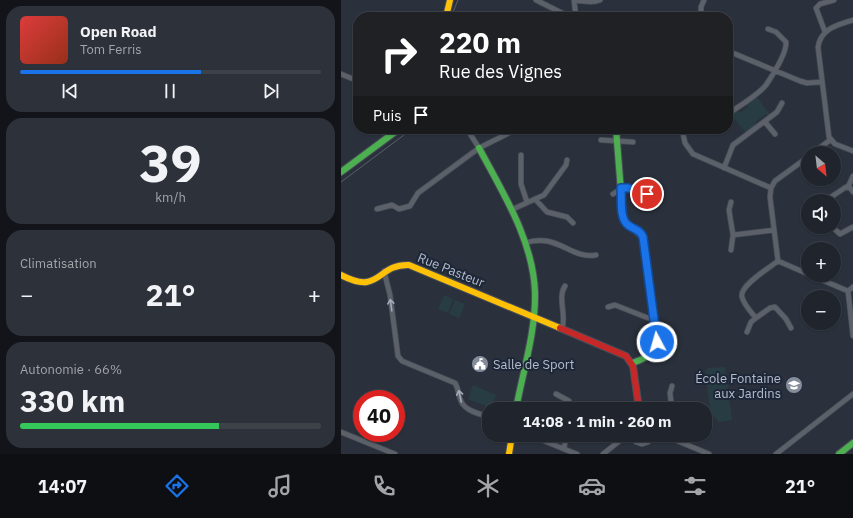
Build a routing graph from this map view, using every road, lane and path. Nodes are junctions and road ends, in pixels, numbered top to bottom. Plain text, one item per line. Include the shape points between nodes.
1 (450, 0) edge
2 (536, 0) edge
3 (600, 0) edge
4 (703, 0) edge
5 (834, 0) edge
6 (574, 1) edge
7 (447, 12) edge
8 (559, 12) edge
9 (575, 12) edge
10 (701, 12) edge
11 (853, 20) edge
12 (768, 29) dead end
13 (825, 32) junction
14 (733, 53) edge
15 (774, 70) junction
16 (341, 74) edge
17 (353, 79) edge
18 (821, 82) junction
19 (782, 103) dead end
20 (733, 110) edge
21 (765, 122) junction
22 (392, 134) edge
23 (470, 134) edge
24 (507, 134) edge
25 (616, 134) edge
26 (683, 134) edge
27 (775, 134) dead end
28 (601, 140) dead end
29 (617, 140) junction
30 (830, 140) junction
31 (633, 142) dead end
32 (822, 146) edge
33 (479, 148) junction
34 (853, 151) edge
35 (521, 155) dead end
36 (567, 160) dead end
37 (801, 162) edge
38 (724, 168) junction
39 (341, 172) edge
40 (853, 176) edge
41 (848, 187) junction
42 (621, 188) junction
43 (771, 188) junction
44 (853, 192) edge
45 (613, 194) dead end
46 (647, 194) dead end
47 (835, 194) edge
48 (535, 199) junction
49 (527, 202) junction
50 (731, 202) dead end
51 (377, 209) dead end
52 (511, 210) junction
53 (573, 223) dead end
54 (853, 227) edge
55 (774, 230) junction
56 (841, 233) edge
57 (733, 235) junction
58 (525, 243) junction
59 (731, 250) dead end
60 (596, 255) dead end
61 (778, 261) junction
62 (801, 271) edge
63 (384, 272) junction
64 (341, 275) edge
65 (827, 282) edge
66 (565, 286) dead end
67 (853, 287) edge
68 (847, 291) junction
69 (608, 307) dead end
70 (533, 316) junction
71 (654, 318) junction
72 (755, 318) junction
73 (791, 328) dead end
74 (562, 329) junction
75 (747, 332) dead end
76 (853, 336) edge
77 (632, 364) junction
78 (672, 386) dead end
79 (556, 394) dead end
80 (853, 394) edge
81 (517, 402) edge
82 (569, 402) edge
83 (638, 402) edge
84 (671, 402) edge
85 (482, 415) edge
86 (341, 432) edge
87 (511, 442) edge
88 (547, 442) edge
89 (565, 442) edge
90 (618, 442) edge
91 (636, 442) edge
92 (648, 442) edge
93 (684, 442) edge
94 (853, 443) edge
95 (564, 449) junction
96 (395, 454) edge
97 (509, 454) edge
98 (577, 454) edge
99 (603, 454) edge
100 (709, 454) edge
101 (775, 454) edge
102 (839, 454) edge

1 - 7 street
2 - 8 street
3 - 6 street via 592,3
4 - 10 street
5 - 13 street via 820,4 816,8
6 - 9 street
11 - 13 street
12 - 15 street via 776,32 786,44
13 - 18 street via 818,47
14 - 15 street
15 - 18 street via 804,83
15 - 20 street via 765,86
16 - 17 street
18 - 30 street
19 - 21 street via 777,112
21 - 27 street
21 - 38 street via 733,145
22 - 39 street
23 - 33 street
24 - 33 street
25 - 29 street
26 - 38 street via 690,152
28 - 29 street
29 - 31 street
29 - 42 street
30 - 32 street
30 - 34 street
33 - 51 street via 418,193 410,206 399,209 392,205
33 - 52 street
35 - 49 street via 521,184
36 - 48 street via 548,191
37 - 43 street via 775,181
38 - 43 street
40 - 41 street
41 - 44 street
41 - 47 street
42 - 45 street
42 - 46 street
42 - 71 street via 624,220 643,237
43 - 55 street
48 - 49 street
48 - 53 street via 547,212 567,217
49 - 52 street
50 - 57 street via 729,210
52 - 58 street
54 - 56 street
55 - 57 street
55 - 61 street
57 - 59 street
58 - 60 street via 546,240 587,256
58 - 70 street via 535,292
61 - 62 street
61 - 72 street via 741,291 744,303
63 - 64 street, Rue Pasteur via 372,281 364,283
63 - 70 street, Rue Pasteur via 399,263 409,264
85 -> 63 street via 461,402 455,383 402,361 398,356 390,295
65 - 68 street
66 - 74 street via 561,294 565,322
67 - 68 street
68 - 76 street
69 - 71 street via 615,305
70 - 74 street, Rue Pasteur
70 - 81 street
71 - 77 street via 657,339 655,348 647,357
72 - 73 street via 775,307 786,318
72 - 75 street
74 - 77 street, Rue Pasteur via 626,356
77 - 83 street
78 - 84 street
79 - 82 street
80 - 101 street
86 - 96 street
87 - 97 street
88 - 95 street
89 - 95 street
90 - 99 street
91 - 92 street
93 - 100 street
94 - 102 street
95 - 98 street

